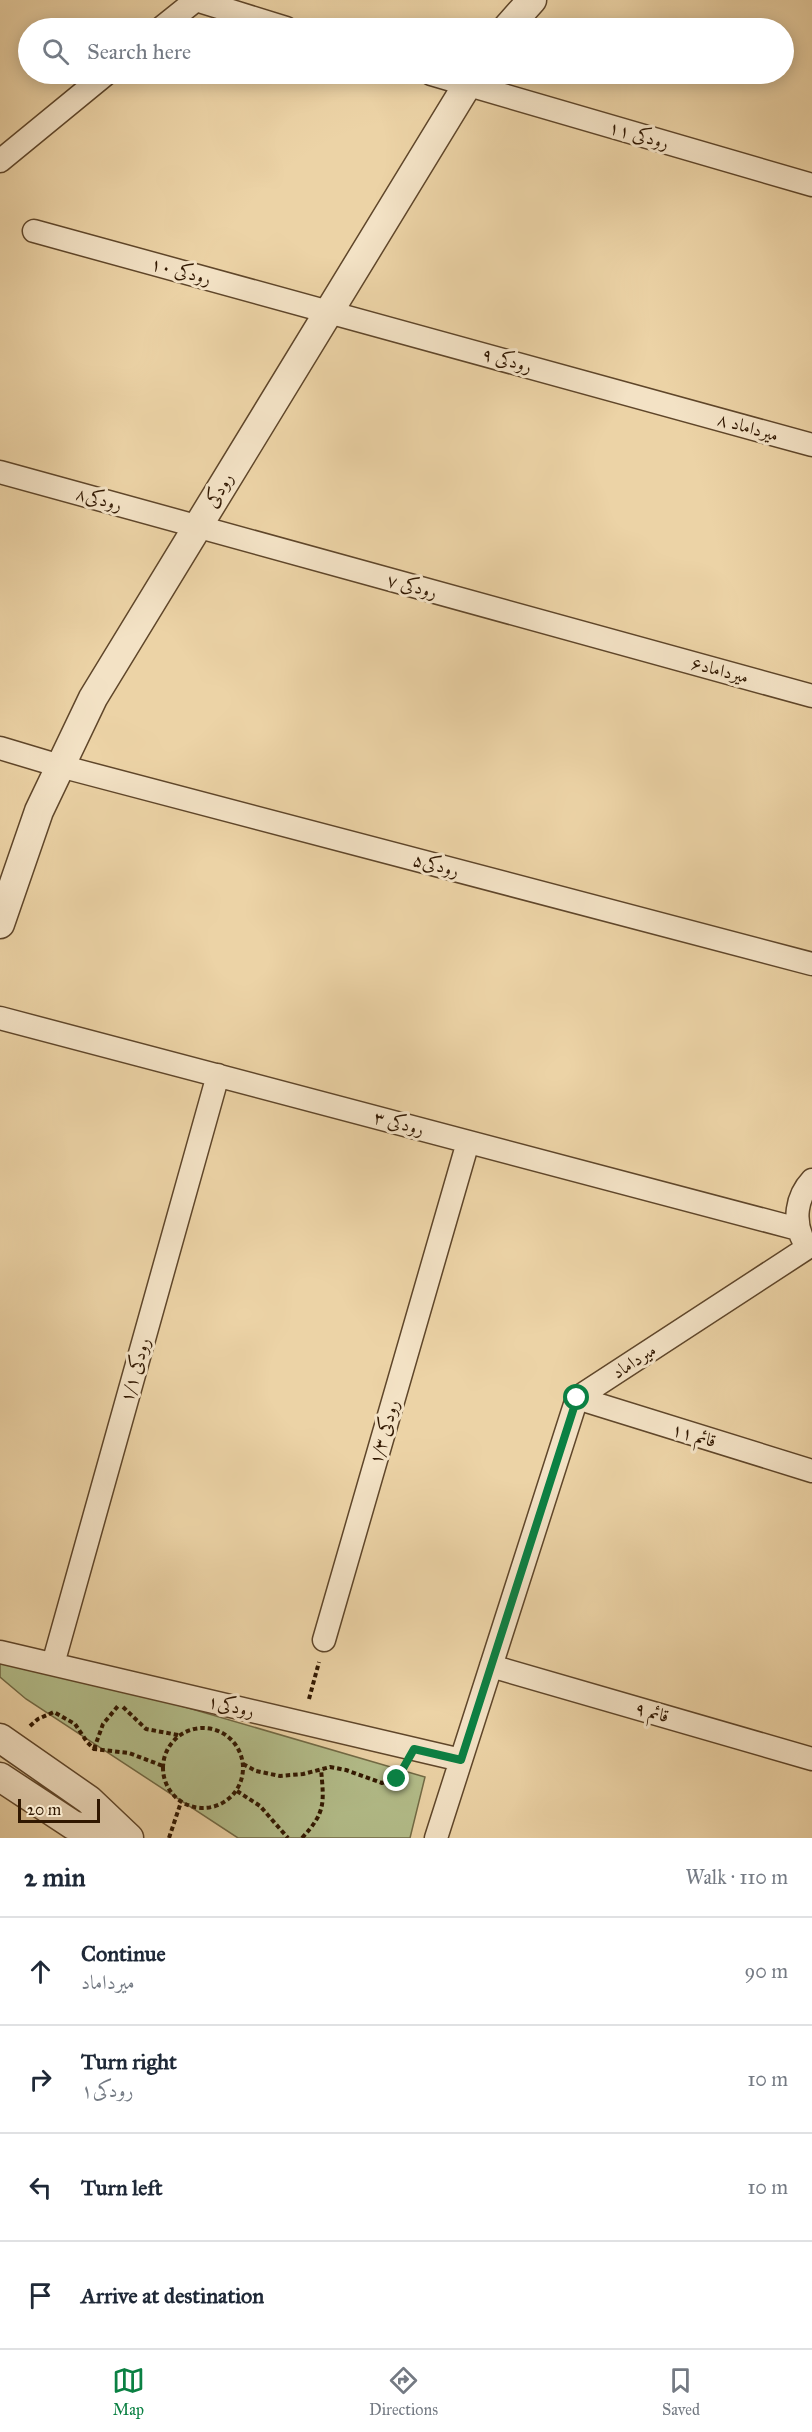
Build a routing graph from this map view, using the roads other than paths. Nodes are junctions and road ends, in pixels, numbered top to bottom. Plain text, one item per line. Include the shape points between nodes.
1 (196, 0) edge
2 (532, 0) edge
3 (174, 18) edge
4 (254, 18) edge
5 (516, 18) edge
6 (94, 84) edge
7 (467, 84) edge
8 (486, 84) edge
9 (0, 160) edge
10 (812, 185) edge
11 (34, 231) dead end
12 (328, 310) junction
13 (685, 410) joint
14 (812, 445) edge
15 (0, 472) edge
16 (198, 526) junction
17 (627, 645) joint
18 (812, 696) edge
19 (0, 748) edge
20 (60, 766) junction
21 (0, 924) edge
22 (812, 964) edge
23 (0, 1018) edge
24 (218, 1076) junction
25 (468, 1142) junction
26 (812, 1180) edge
27 (806, 1243) edge
28 (577, 1398) junction
29 (812, 1471) edge
30 (324, 1640) road end
31 (0, 1652) edge
32 (53, 1664) junction
33 (491, 1666) junction
34 (6, 1741) edge
35 (812, 1759) edge
36 (461, 1760) junction
37 (0, 1776) edge
38 (123, 1838) edge
39 (129, 1838) edge
40 (436, 1838) edge

1 - 3 street
1 - 4 street
2 - 5 street
6 - 9 street
7 - 12 street, رودکی
8 - 10 street, رودکی ۱۱
11 - 12 street, رودکی ۱۰
12 - 13 street, رودکی ۹
12 - 16 street, رودکی
13 - 14 street, میرداماد ۸
15 - 16 street, رودکی۸
16 - 17 street, رودکی ۷
16 - 20 street, رودکی via 93,698
17 - 18 street, میرداماد۶
19 - 20 street, رودکی۵
20 - 21 street, رودکی via 39,812
20 - 22 street, رودکی۵
23 - 24 street, رودکی ۳
24 - 25 street, رودکی ۳
24 - 32 street, رودکی ۱/۱
25 - 27 street, رودکی ۳
25 - 30 street, رودکی ۱/۳
26 - 27 street via 798,1204
27 - 28 street, میرداماد
28 - 29 street, قائم ۱۱
28 - 33 street
31 - 32 street, رودکی۱
32 - 36 street, رودکی۱
33 - 35 street, قائم ۹
33 - 36 street
34 - 39 street via 89,1800
36 - 40 street
37 - 38 street via 73,1825

